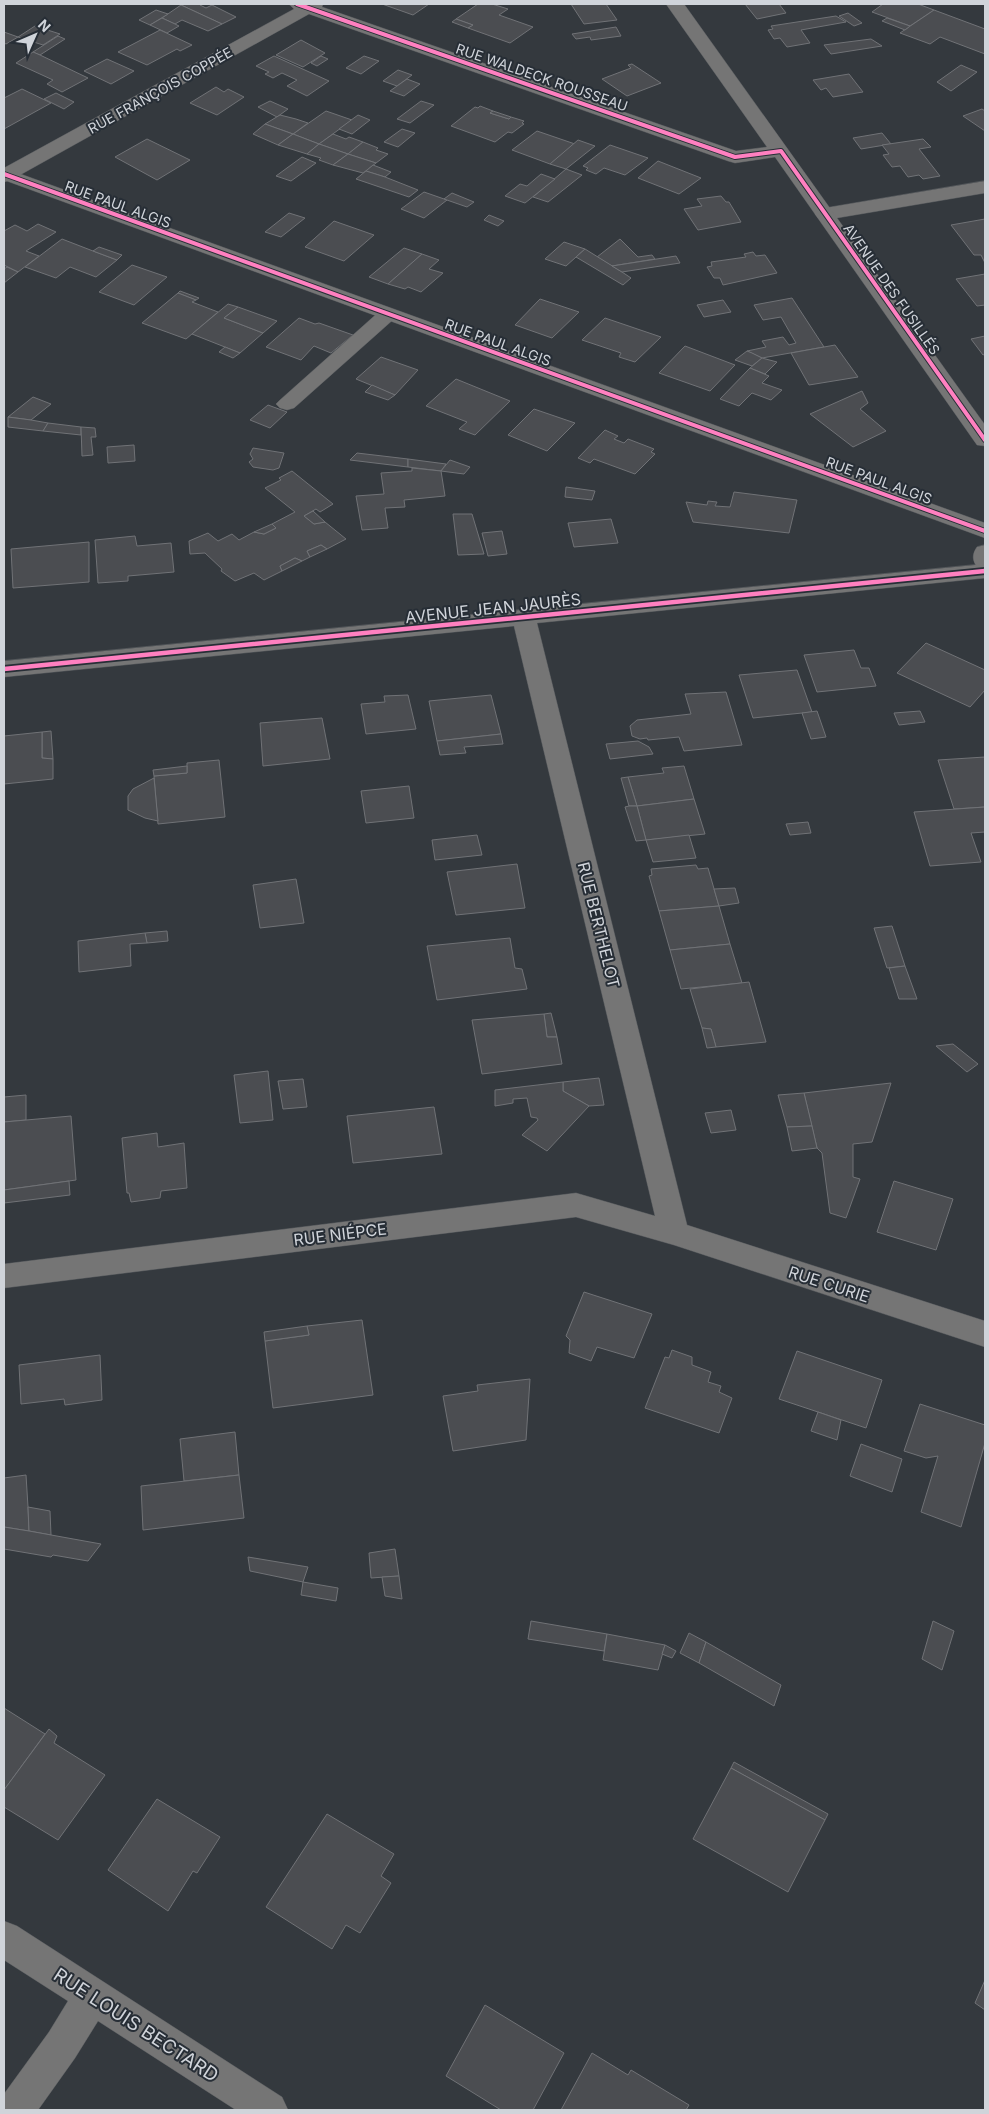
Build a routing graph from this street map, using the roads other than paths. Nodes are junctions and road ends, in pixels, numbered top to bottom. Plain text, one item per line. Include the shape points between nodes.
1 (675, 4) edge
2 (307, 5) edge
3 (781, 151) junction
4 (5, 175) edge
5 (985, 187) edge
6 (825, 214) junction
7 (388, 314) junction
8 (287, 404) dead end
9 (985, 440) edge
10 (985, 531) edge
11 (985, 552) edge
12 (985, 562) edge
13 (985, 571) edge
14 (524, 618) junction
15 (4, 669) edge
16 (674, 1233) junction
17 (4, 1276) edge
18 (985, 1334) edge
19 (4, 1939) edge
20 (92, 1996) junction
21 (15, 2110) edge
22 (269, 2110) edge

1 - 3 street, AVENUE DES FUSILLÉS
2 - 3 street, RUE WALDECK ROUSSEAU via 735,157
2 - 4 street, RUE FRANÇOIS COPPÉE
3 - 6 street, AVENUE DES FUSILLÉS
4 - 7 street, RUE PAUL ALGIS
5 - 6 street
6 - 9 street, AVENUE DES FUSILLÉS
7 - 8 street
7 - 10 street, RUE PAUL ALGIS
11 - 12 street
13 - 14 street, AVENUE JEAN JAURÈS
14 - 15 street, AVENUE JEAN JAURÈS
14 - 16 street, RUE BERTHELOT
16 - 17 street, RUE NIÉPCE via 576,1205
16 - 18 street, RUE CURIE
19 - 20 street, RUE LOUIS BECTARD
20 - 21 street via 62,2045
20 - 22 street, RUE LOUIS BECTARD

